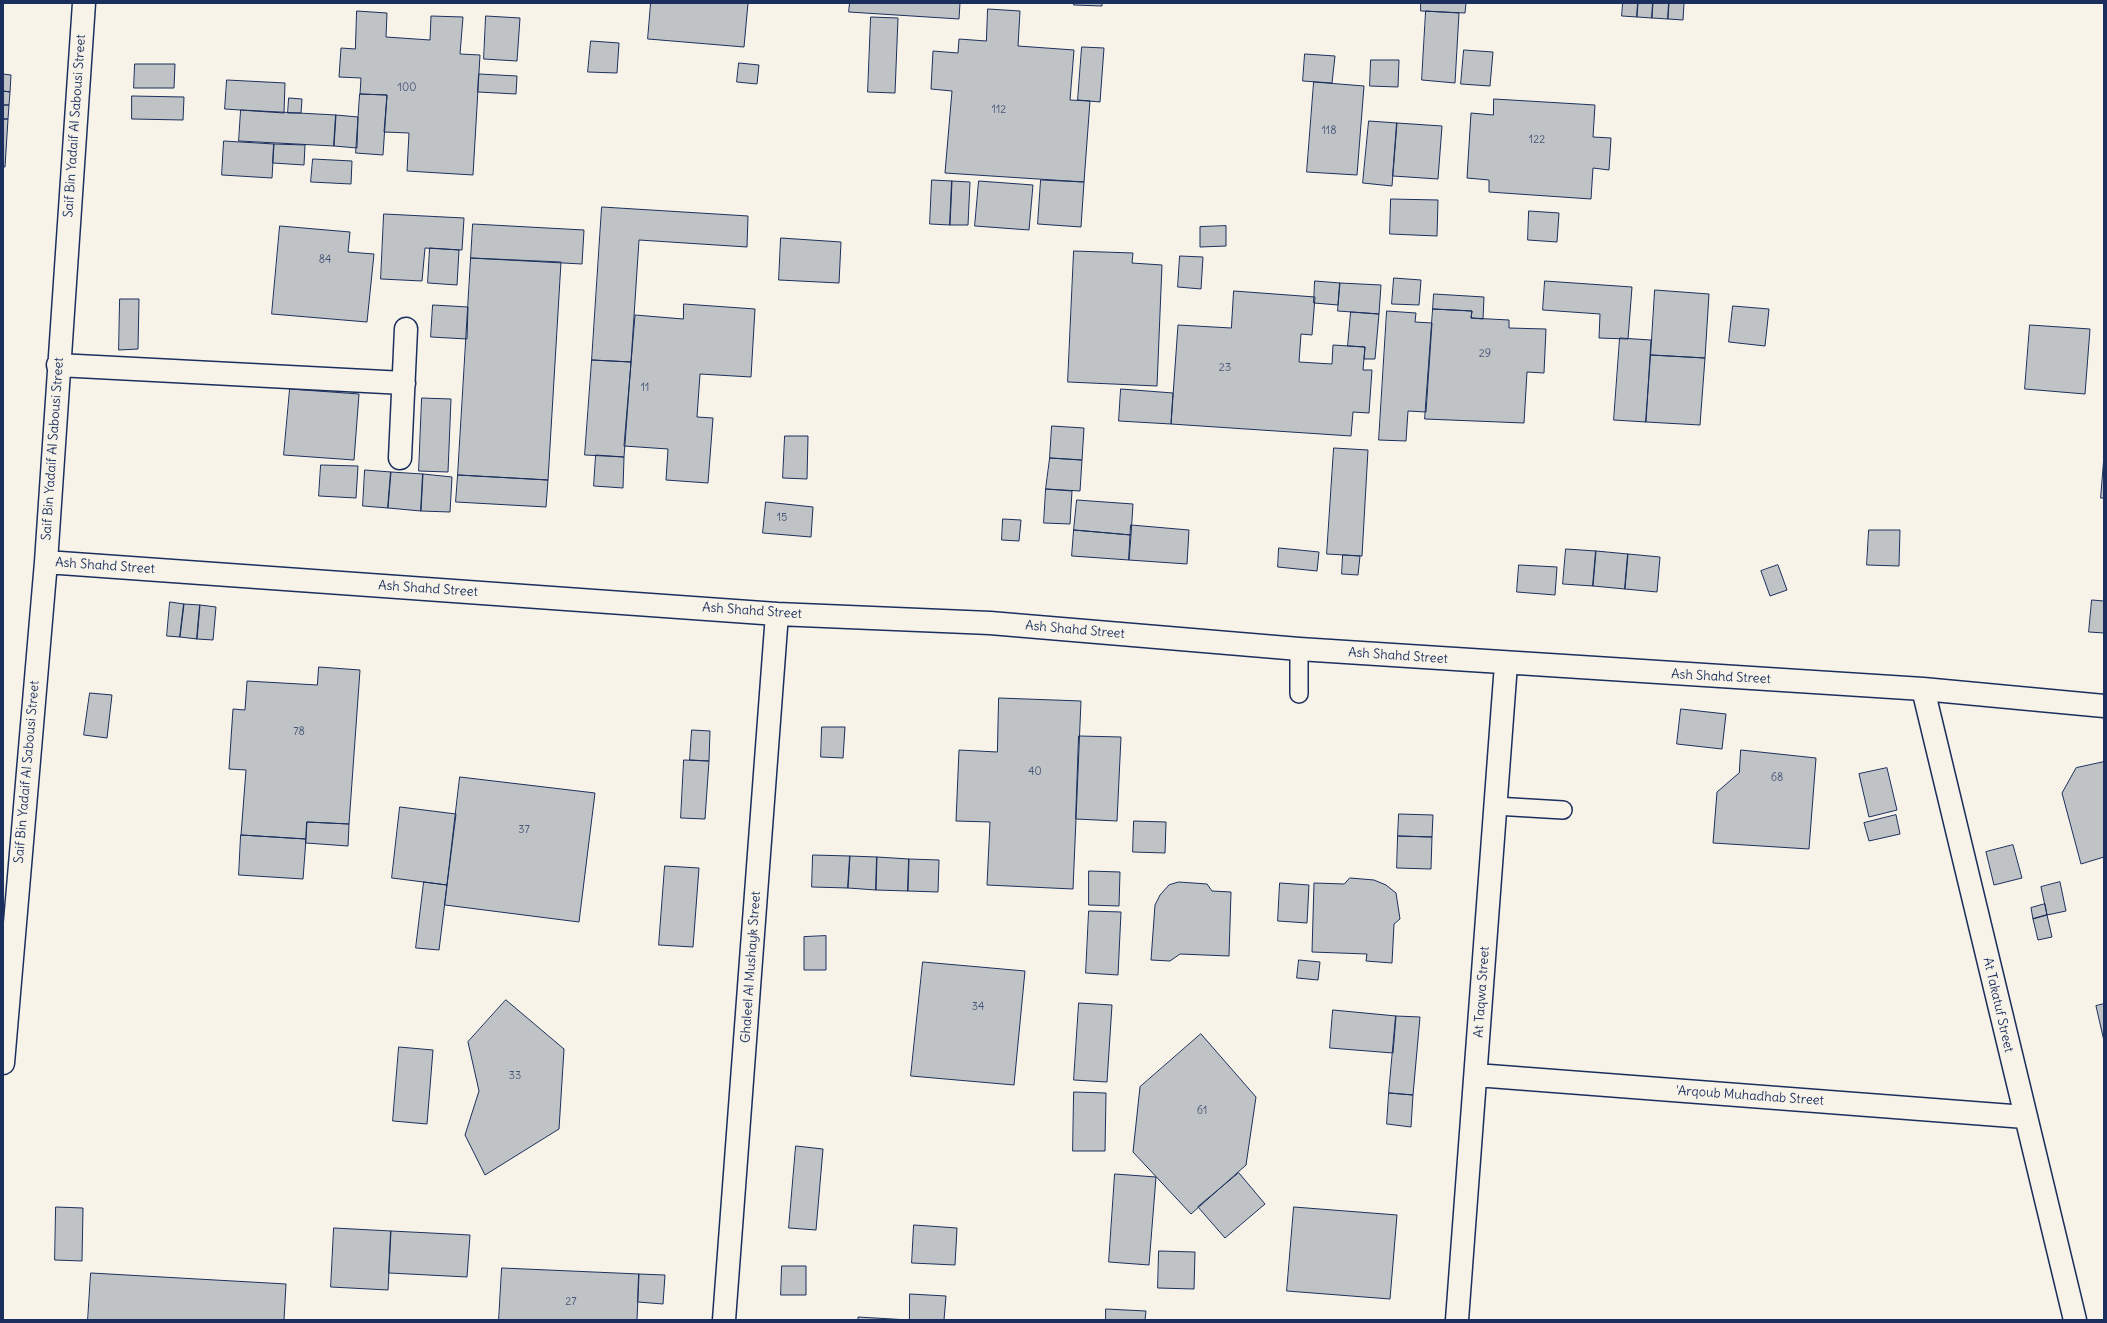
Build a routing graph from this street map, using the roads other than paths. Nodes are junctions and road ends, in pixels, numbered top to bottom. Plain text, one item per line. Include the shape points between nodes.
1 (84, 3) edge
2 (406, 329) dead end
3 (58, 365) junction
4 (404, 383) junction
5 (400, 458) dead end
6 (46, 562) junction
7 (777, 614) junction
8 (1299, 649) junction
9 (1506, 664) junction
10 (1923, 689) junction
11 (1299, 694) dead end
12 (2104, 706) edge
13 (1495, 806) junction
14 (1563, 810) dead end
15 (11, 870) edge
16 (3, 1063) edge
17 (1476, 1075) junction
18 (2025, 1117) junction
19 (724, 1320) edge
20 (1456, 1320) edge
21 (2075, 1320) edge

1 - 3 street, Saif Bin Yadaif Al Sabousi Street
2 - 4 street
3 - 4 street
3 - 6 street, Saif Bin Yadaif Al Sabousi Street
4 - 5 street
6 - 7 street, Ash Shahd Street
6 - 15 street, Saif Bin Yadaif Al Sabousi Street
7 - 8 street, Ash Shahd Street via 990,623
7 - 19 street, Ghaleel Al Mushayk Street
8 - 9 street, Ash Shahd Street
8 - 11 lane
9 - 10 street, Ash Shahd Street
9 - 13 street, At Taqwa Street
10 - 12 street, Ash Shahd Street
10 - 18 street, At Takatuf Street
13 - 14 lane
13 - 17 street, At Taqwa Street
15 - 16 street, Saif Bin Yadaif Al Sabousi Street
17 - 18 street, 'Arqoub Muhadhab Street
17 - 20 street, At Taqwa Street
18 - 21 street, At Takatuf Street

